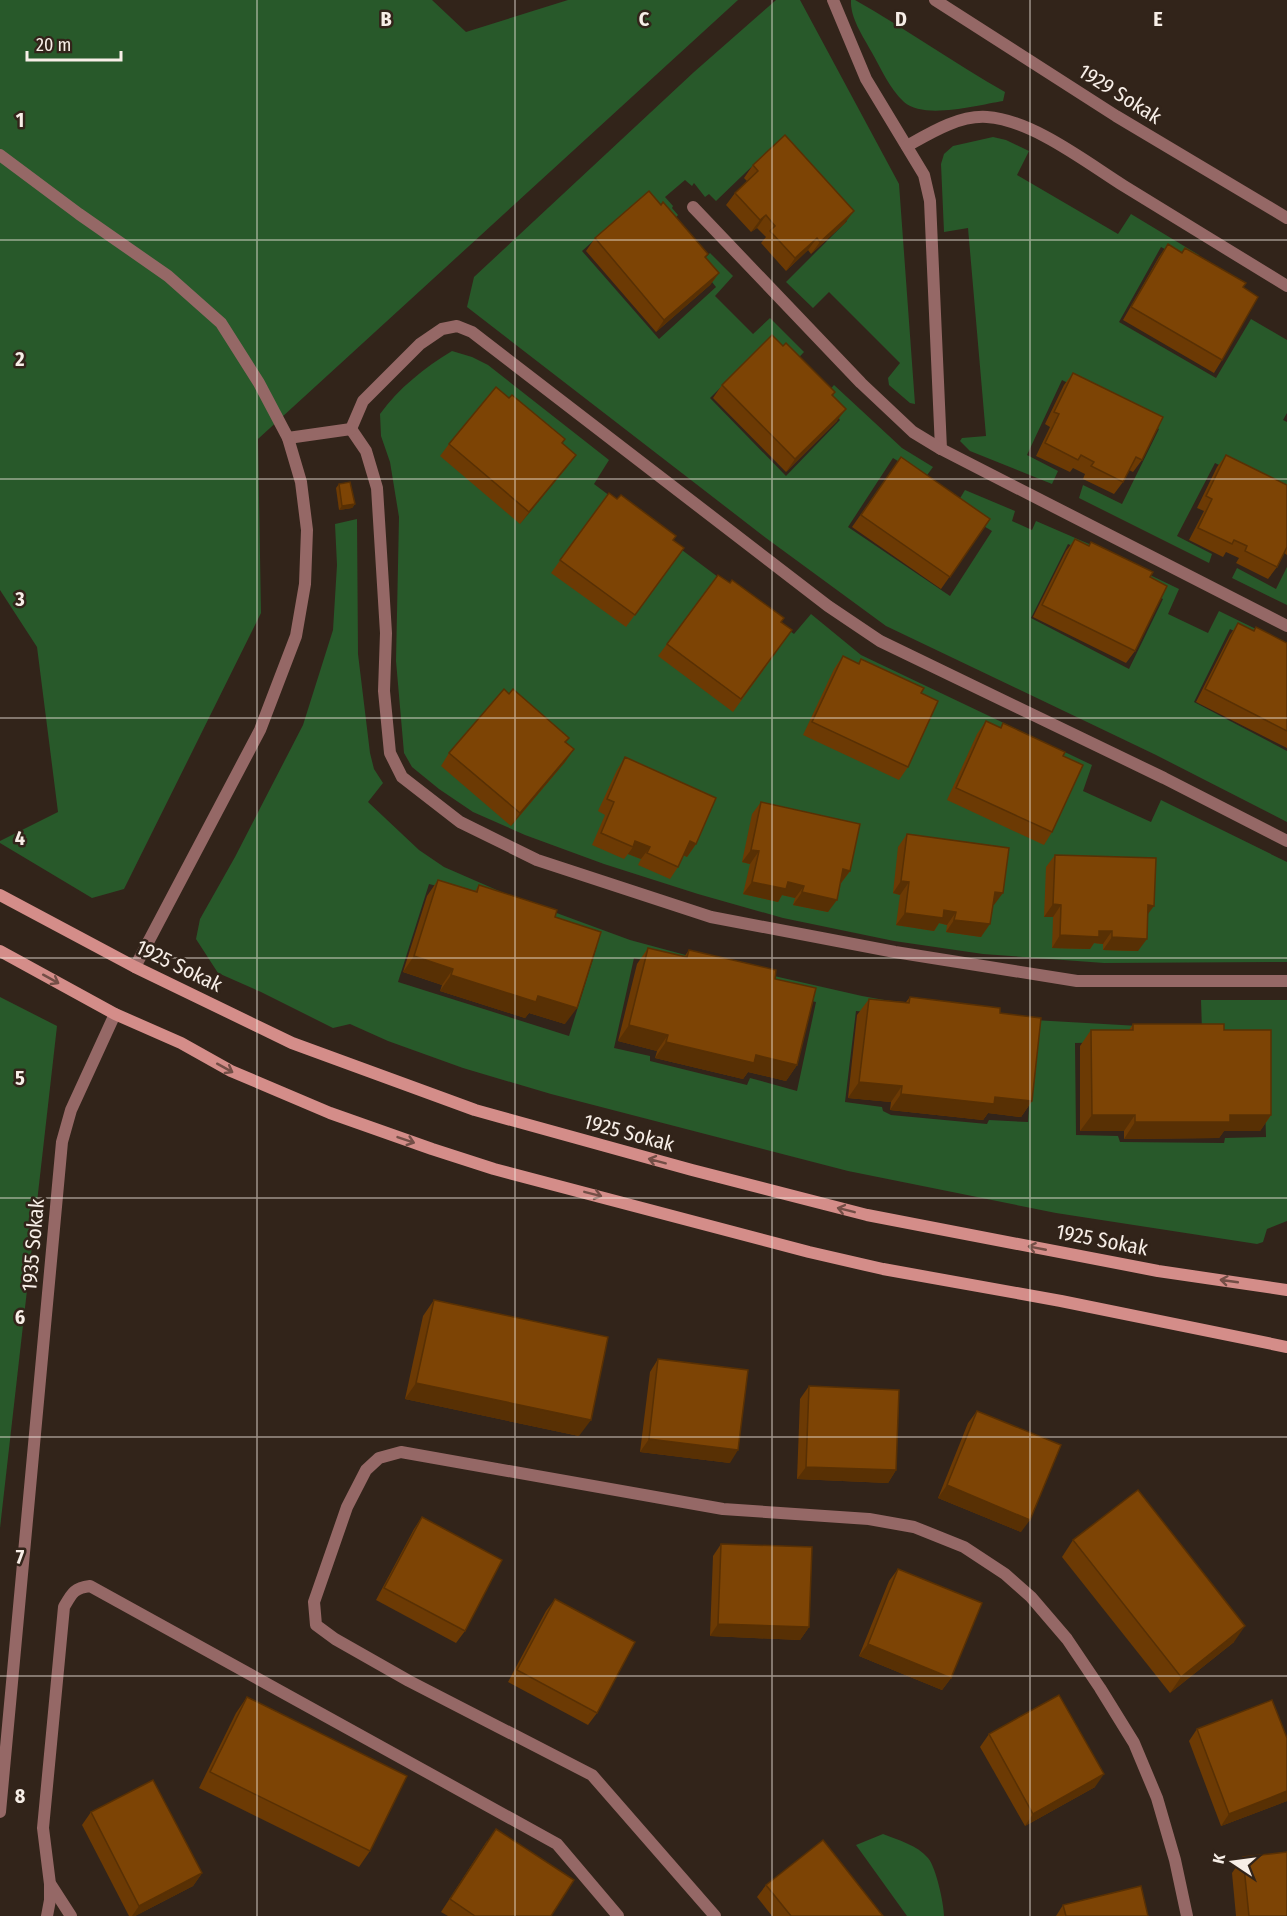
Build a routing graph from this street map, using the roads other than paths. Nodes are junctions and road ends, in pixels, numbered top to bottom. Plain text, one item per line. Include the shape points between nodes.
1 (833, 0) edge
2 (935, 0) edge
3 (907, 146) junction
4 (0, 155) edge
5 (693, 207) dead end
6 (1287, 218) edge
7 (1287, 286) edge
8 (351, 429) junction
9 (288, 438) junction
10 (941, 449) junction
11 (1287, 626) edge
12 (1287, 841) edge
13 (0, 895) edge
14 (0, 951) edge
15 (135, 967) junction
16 (1287, 981) edge
17 (115, 1014) junction
18 (1287, 1290) edge
19 (1287, 1347) edge
20 (0, 1812) edge
21 (50, 1884) junction
22 (47, 1916) edge
23 (71, 1916) edge
24 (618, 1916) edge
25 (715, 1916) edge
26 (1187, 1916) edge

1 - 3 street via 866,79
2 - 6 street, 1929 Sokak via 1116,116
3 - 7 street via 965,120 1007,120 1056,144
3 - 10 street via 924,175 930,201
4 - 9 street via 168,276 221,323
5 - 10 street via 861,383 913,432
8 - 9 street
8 - 12 street via 363,401 420,344 441,329 457,326 472,332 828,606 880,641
8 - 16 street via 366,451 377,488 390,753 402,777 460,822 537,860 711,917 1077,981
9 - 15 street via 301,482 307,530 305,584 296,636 261,730
10 - 11 street
13 - 15 main road, 1925 Sokak
14 -> 17 main road
18 -> 15 main road, 1925 Sokak via 1158,1271 867,1215 556,1133 476,1110 292,1043
17 -> 19 main road via 181,1043 231,1071 330,1113 494,1169 883,1269
17 - 20 street, 1935 Sokak via 71,1110 62,1142
21 - 22 street
21 - 23 street
21 - 24 street via 43,1828 64,1607 71,1593 90,1586 557,1844
25 - 26 street via 592,1775 409,1681 316,1625 314,1602 346,1507 366,1470 379,1458 401,1452 723,1509 869,1519 914,1527 964,1547 1031,1597 1067,1640 1134,1743 1175,1860

